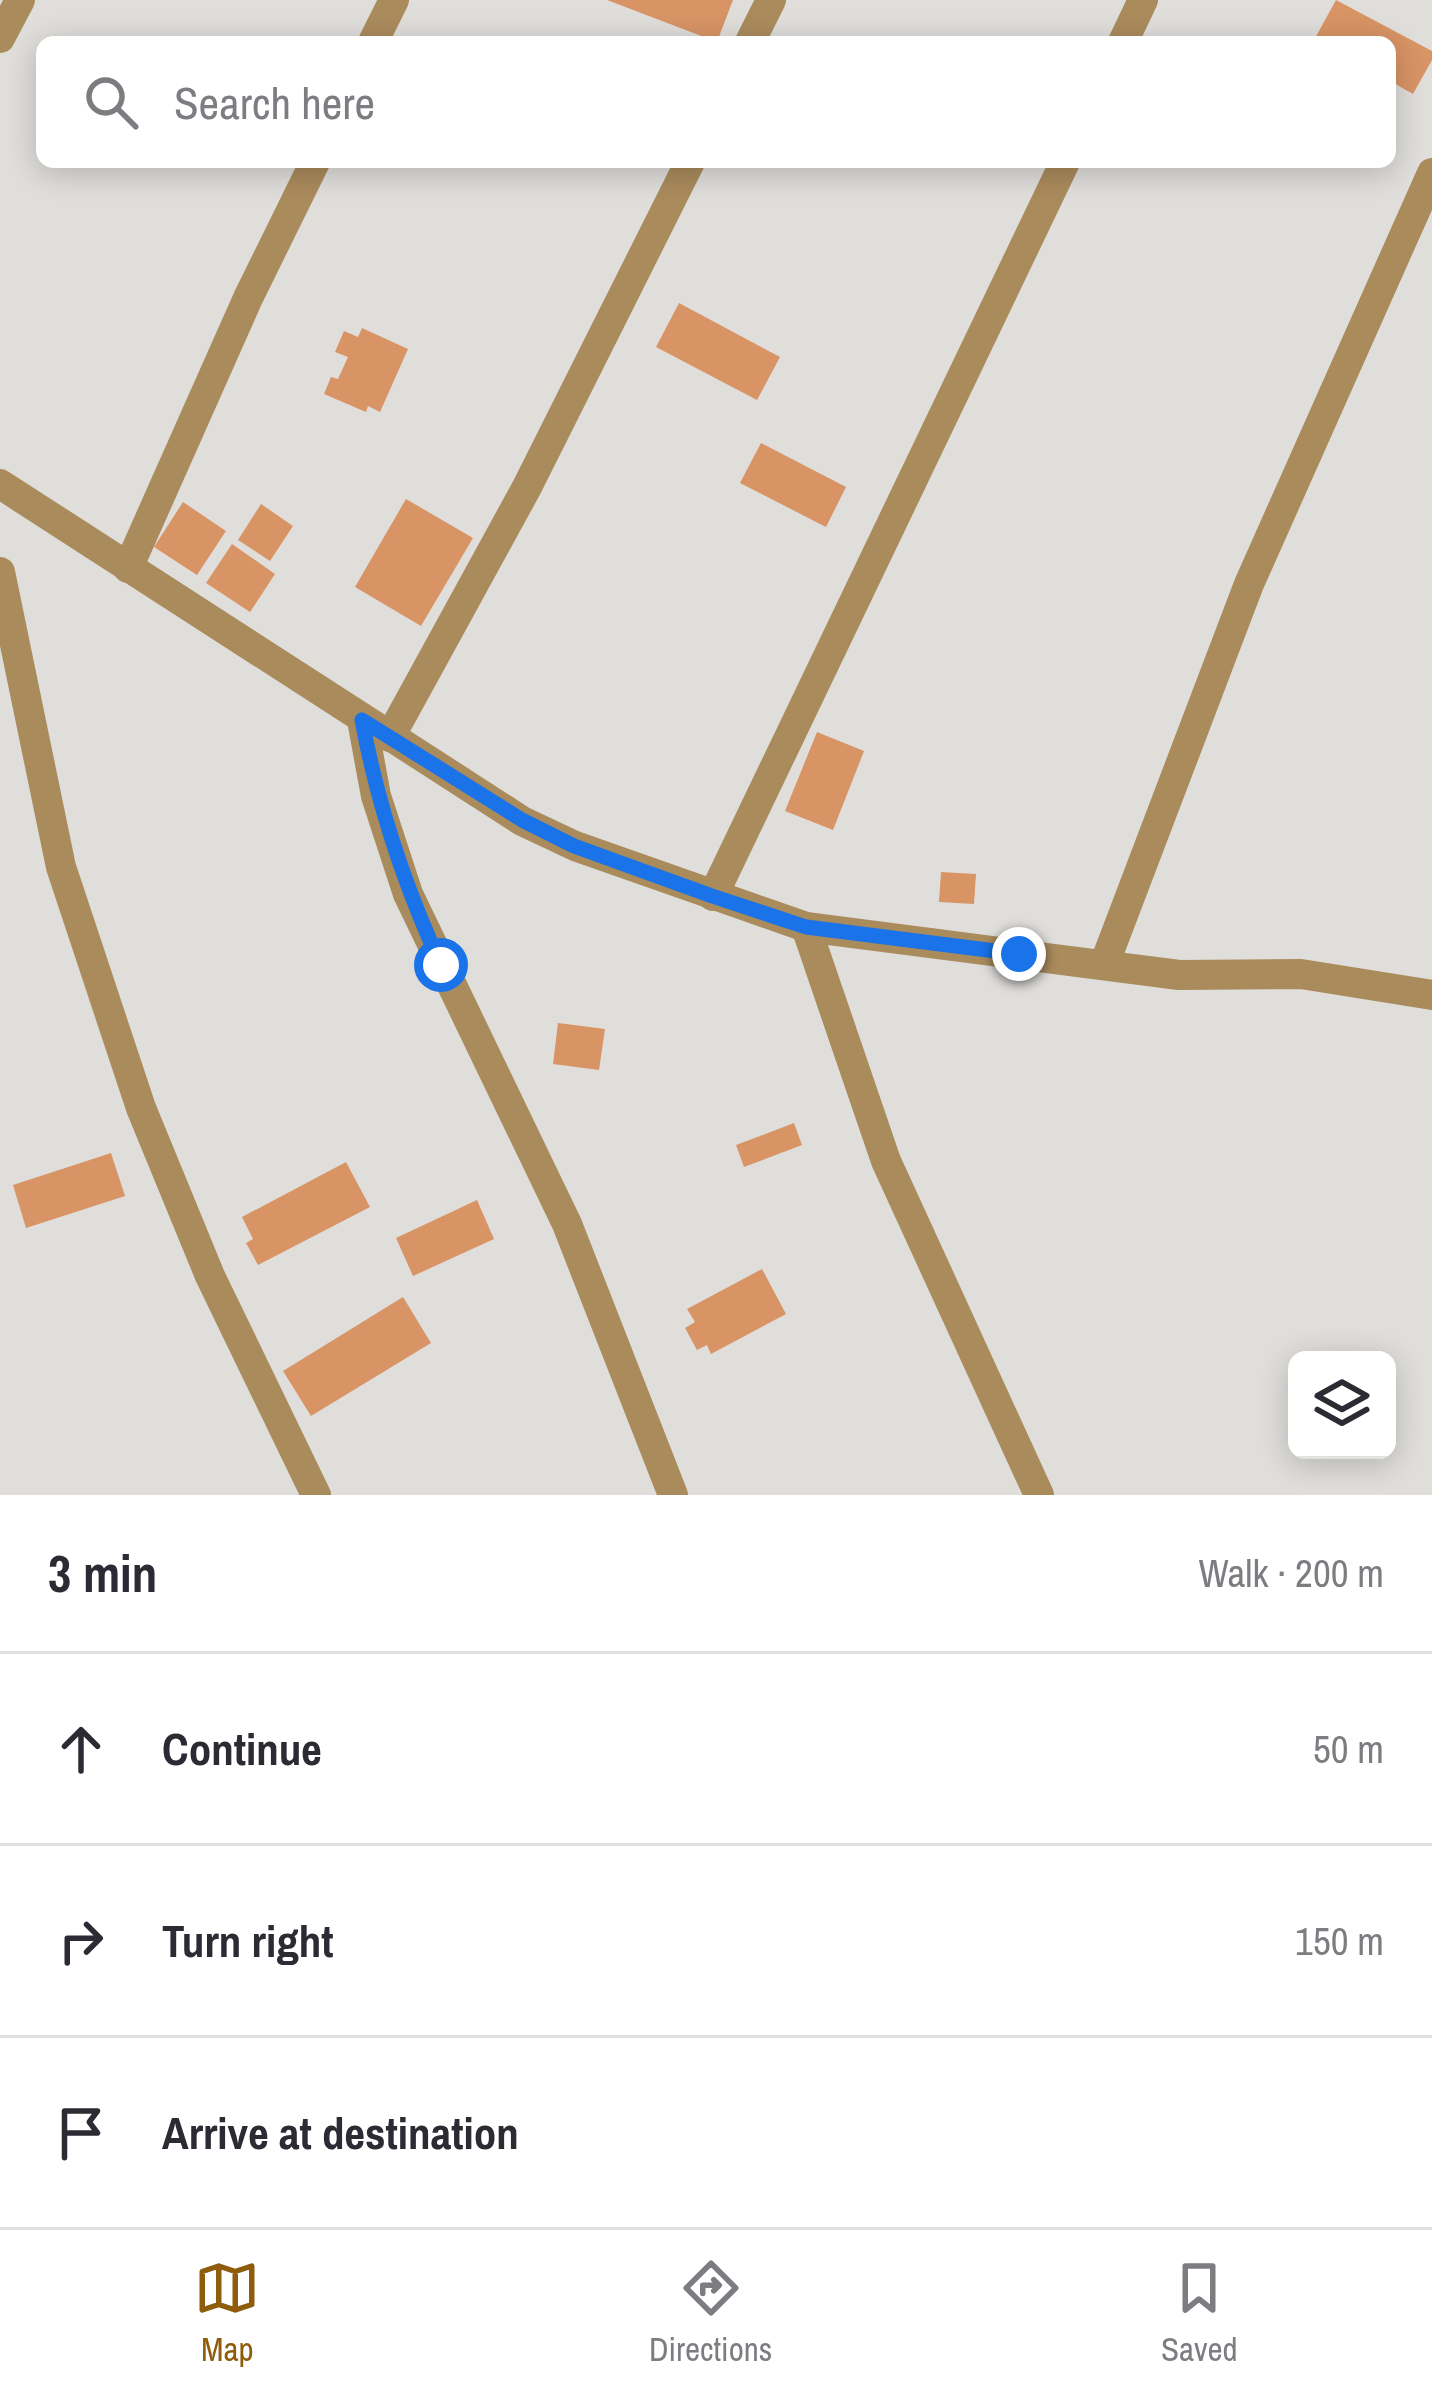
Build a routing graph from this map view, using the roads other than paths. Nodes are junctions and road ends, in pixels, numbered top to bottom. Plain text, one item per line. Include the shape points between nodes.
1 (20, 0) edge
2 (394, 0) edge
3 (771, 0) edge
4 (1143, 0) edge
5 (376, 36) edge
6 (753, 36) edge
7 (1126, 36) edge
8 (0, 38) edge
9 (311, 168) edge
10 (687, 168) edge
11 (1062, 168) edge
12 (1432, 172) edge
13 (0, 484) edge
14 (128, 568) junction
15 (0, 572) edge
16 (362, 720) junction
17 (390, 737) junction
18 (712, 896) junction
19 (806, 927) junction
20 (1105, 965) junction
21 (1432, 995) edge
22 (316, 1495) edge
23 (673, 1495) edge
24 (1039, 1495) edge

1 - 8 street
2 - 5 street
3 - 6 street
4 - 7 street
9 - 14 street
10 - 17 street
11 - 18 street
12 - 20 street via 1249,584
13 - 14 street
14 - 16 street
15 - 22 street via 61,867 141,1108 210,1276
16 - 17 street
16 - 23 street via 408,894 567,1224
17 - 18 street via 574,846
18 - 19 street
19 - 20 street
19 - 24 street via 886,1162
20 - 21 street via 1178,975 1301,974

